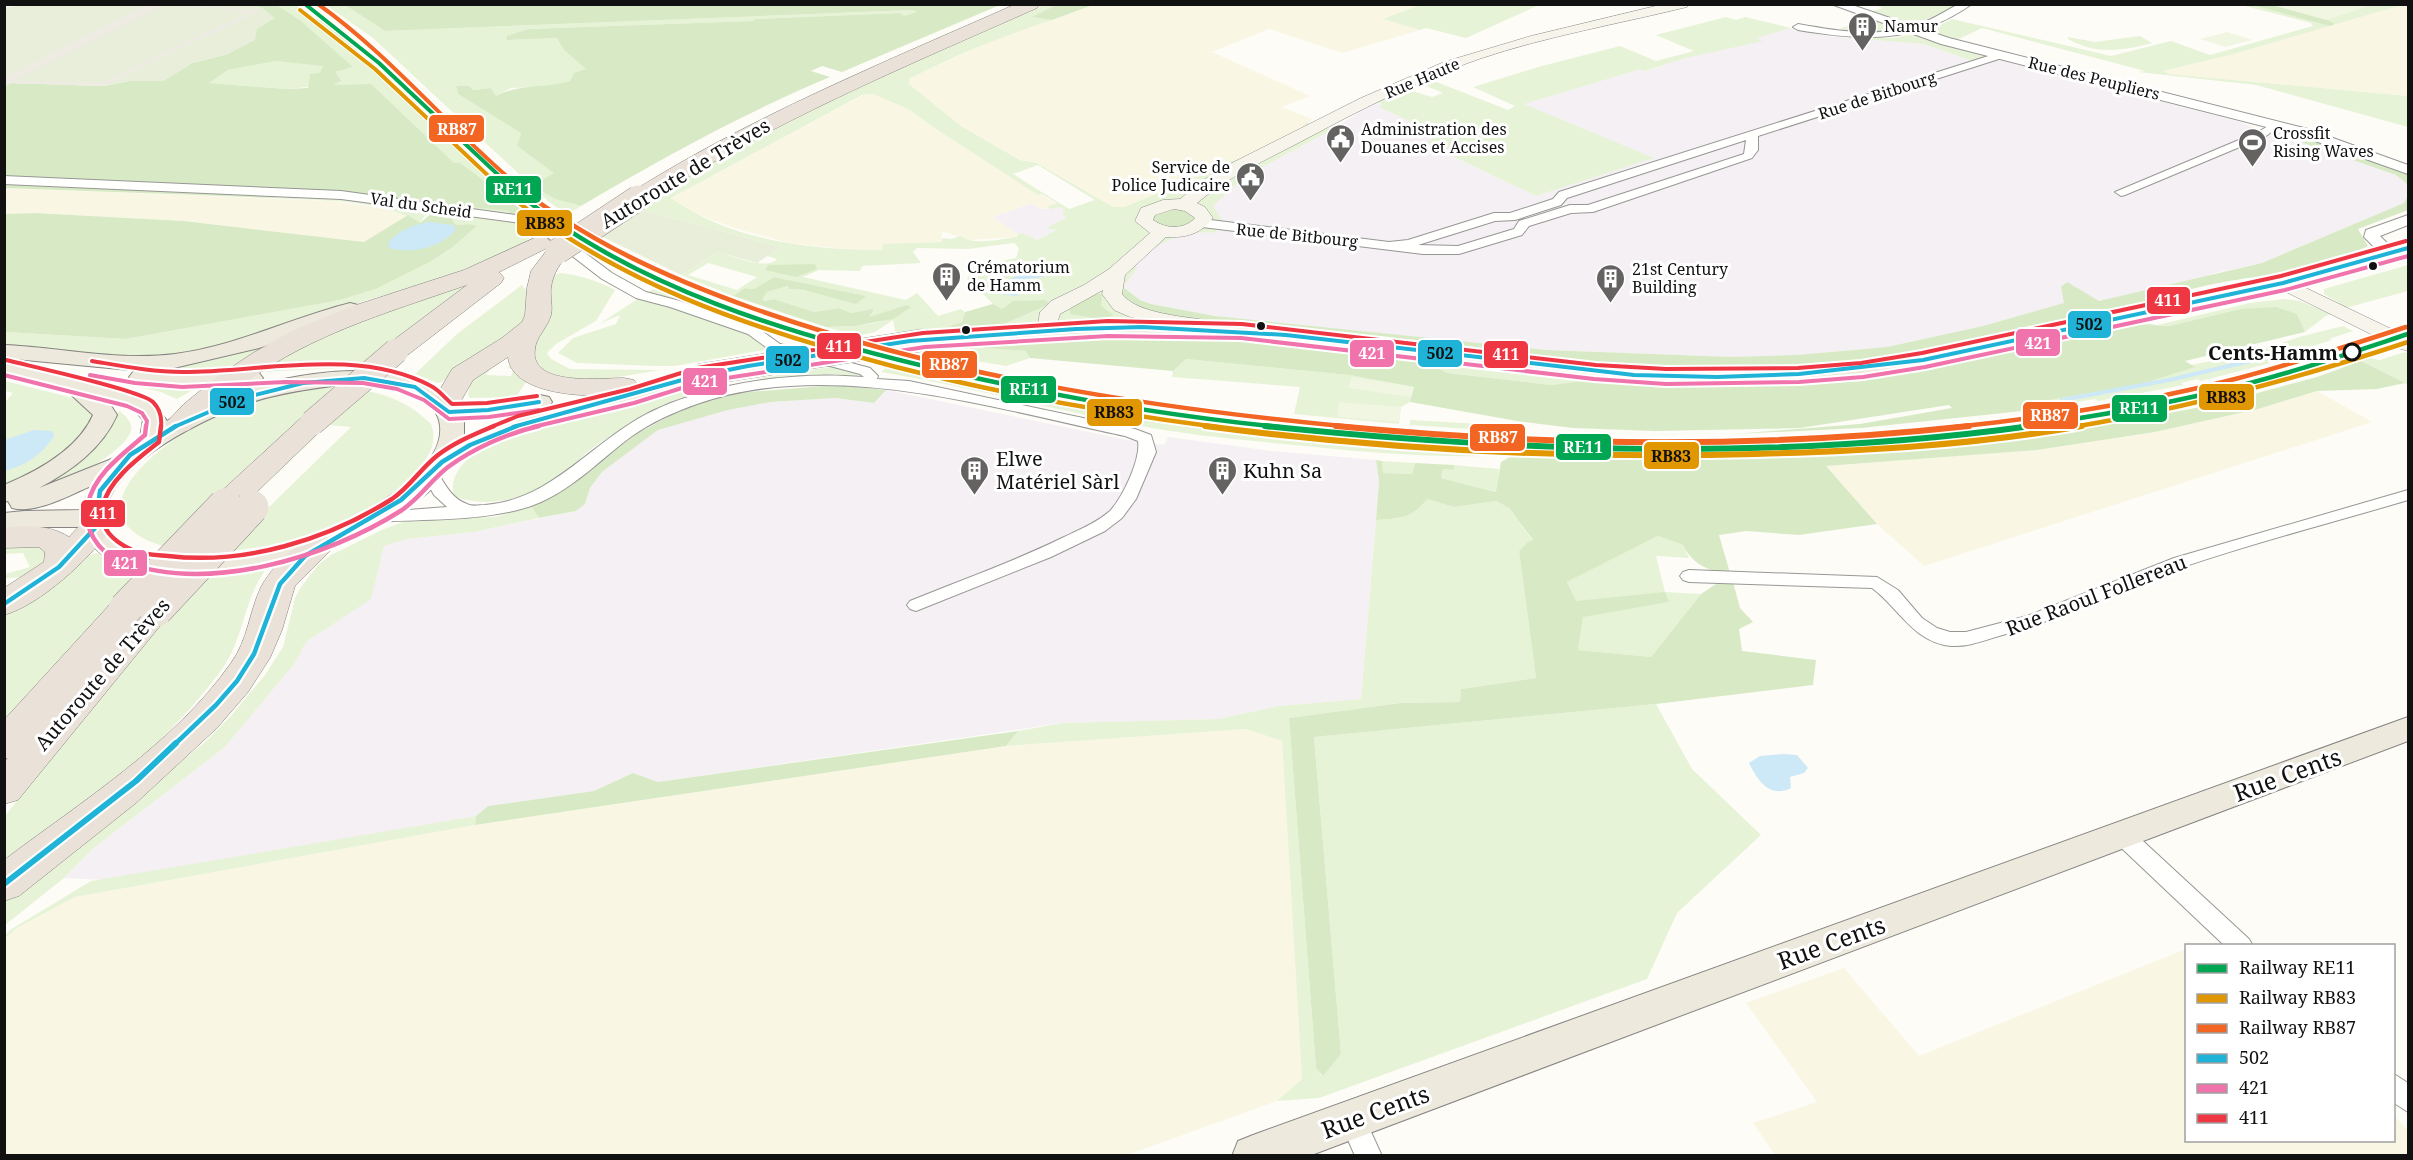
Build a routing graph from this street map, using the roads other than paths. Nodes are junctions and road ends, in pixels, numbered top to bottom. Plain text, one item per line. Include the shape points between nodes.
1 (1012, 4) edge
2 (1031, 4) edge
3 (1682, 4) edge
4 (1836, 4) edge
5 (1968, 4) edge
6 (1798, 27) dead end
7 (1912, 30) junction
8 (2001, 55) junction
9 (2275, 125) junction
10 (1752, 135) junction
11 (1722, 145) junction
12 (1748, 156) junction
13 (2409, 170) edge
14 (4, 180) edge
15 (1606, 182) junction
16 (2121, 192) dead end
17 (630, 195) junction
18 (1631, 195) junction
19 (1557, 202) junction
20 (1184, 205) junction
21 (1570, 209) junction
22 (1535, 210) junction
23 (1548, 216) junction
24 (1511, 217) junction
25 (2409, 220) edge
26 (1202, 223) junction
27 (1523, 224) junction
28 (1162, 231) junction
29 (1437, 236) junction
30 (1393, 245) junction
31 (549, 247) junction
32 (1459, 250) junction
33 (2402, 250) edge
34 (1116, 273) junction
35 (2283, 283) junction
36 (428, 290) junction
37 (1121, 306) junction
38 (532, 326) junction
39 (1108, 328) junction
40 (1047, 330) junction
41 (1242, 331) junction
42 (2409, 345) edge
43 (5, 357) edge
44 (699, 375) junction
45 (871, 376) dead end
46 (234, 379) junction
47 (387, 380) junction
48 (74, 386) junction
49 (624, 386) junction
50 (447, 408) junction
51 (179, 424) junction
52 (152, 440) junction
53 (122, 463) junction
54 (436, 468) junction
55 (4, 495) edge
56 (2409, 495) edge
57 (4, 506) edge
58 (465, 510) junction
59 (375, 517) junction
60 (4, 522) edge
61 (94, 523) junction
62 (4, 538) edge
63 (324, 541) junction
64 (59, 567) junction
65 (1689, 576) dead end
66 (4, 604) edge
67 (916, 605) dead end
68 (140, 610) junction
69 (2409, 729) edge
70 (4, 745) edge
71 (4, 789) edge
72 (2122, 835) junction
73 (4, 884) edge
74 (2240, 944) edge
75 (2395, 1087) edge
76 (2409, 1100) edge
77 (1352, 1119) junction
78 (1253, 1155) edge
79 (1370, 1155) edge

1 - 17 highway, Autoroute de Trèves via 729,131
2 - 17 highway, Autoroute de Trèves via 806,104
3 - 20 main road, Rue Haute via 1483,54 1429,74 1232,170
4 - 7 street, Rue des Peupliers
5 - 7 street
6 - 7 street via 1873,37
7 - 8 street, Rue des Peupliers
8 - 9 street, Rue des Peupliers
8 - 10 street, Rue de Bitbourg
9 - 13 street, Rue des Peupliers
9 - 16 street via 2262,134
10 - 11 street, Rue de Bitbourg
10 - 12 street
11 - 12 street
11 - 15 street, Rue de Bitbourg
12 - 18 street, Rue de Bitbourg
14 - 45 street, Val du Scheid via 341,195 516,219 544,229 607,276 641,295 753,331 775,347 865,371
15 - 18 street
15 - 19 street, Rue de Bitbourg via 1563,195
17 - 31 highway, Autoroute de Trèves, bridge
18 - 21 street, Rue de Bitbourg via 1589,209
19 - 21 street
19 - 22 street, Rue de Bitbourg
20 - 26 main road via 1202,212
20 - 28 main road via 1163,205 1147,212 1144,216 1148,225
21 - 23 street, Rue de Bitbourg
22 - 23 street
22 - 24 street, Rue de Bitbourg
23 - 27 street, Rue de Bitbourg
24 - 27 street
24 - 29 street, Rue de Bitbourg via 1494,217
25 - 33 street via 2372,233 2372,237
26 - 28 main road via 1185,231
26 - 30 street, Rue de Bitbourg
27 - 32 street, Rue de Bitbourg via 1518,232
28 - 34 main road
29 - 30 street, Rue de Bitbourg
29 - 32 street
30 - 32 street, Rue de Bitbourg
31 - 36 highway
31 - 38 highway via 538,315
31 - 68 highway, Autoroute de Trèves, bridge via 478,307 407,353 325,424 239,506
33 - 35 main road
34 - 37 main road via 1112,294
34 - 40 main road via 1058,305 1050,312
35 - 41 main road via 1923,360 1798,375 1666,377 1595,372
35 - 42 main road
36 - 43 main road via 366,305 226,350 176,360 122,363 46,353
36 - 46 highway via 317,329
37 - 39 main road via 1118,321
37 - 41 main road via 1159,318
38 - 49 highway via 520,352 523,367 533,375 564,386
38 - 50 highway via 462,375
39 - 40 main road
39 - 41 main road
40 - 44 main road, bridge via 924,340
43 - 46 main road via 45,357 127,375 179,380
43 - 48 main road
44 - 49 main road
44 - 54 main road via 520,423 470,444
46 - 47 main road via 332,373
46 - 51 highway
47 - 50 main road via 422,389
47 - 51 main road via 340,378 286,386 231,401
48 - 52 main road via 142,403 155,418
48 - 55 main road via 100,407 105,415 103,424 54,470
49 - 50 main road via 511,408
50 - 54 main road via 453,435
51 - 52 main road
52 - 53 main road
53 - 57 main road via 52,493
53 - 61 main road via 100,491
54 - 58 street via 437,489 445,499
54 - 59 main road via 416,490
56 - 65 street, Rue Raoul Follereau via 2180,562 2033,621 1966,639 1930,633 1877,583
58 - 59 street
58 - 67 street via 498,508 534,499 656,415 693,400 768,384 843,380 909,386 1145,438 1148,452 1128,499 1099,527
59 - 63 main road
60 - 61 main road via 24,519
61 - 63 main road via 104,541 117,552 137,560 182,567 257,560
61 - 64 highway
62 - 64 highway via 46,538 57,544 61,552
63 - 73 highway via 280,583 259,646 246,669 208,715 149,769
64 - 66 highway
68 - 70 highway, Autoroute de Trèves
68 - 71 highway, Autoroute de Trèves via 115,655
69 - 72 main road, Rue Cents
72 - 74 street
72 - 77 main road, Rue Cents
75 - 76 street
77 - 78 main road, Rue Cents
77 - 79 street

